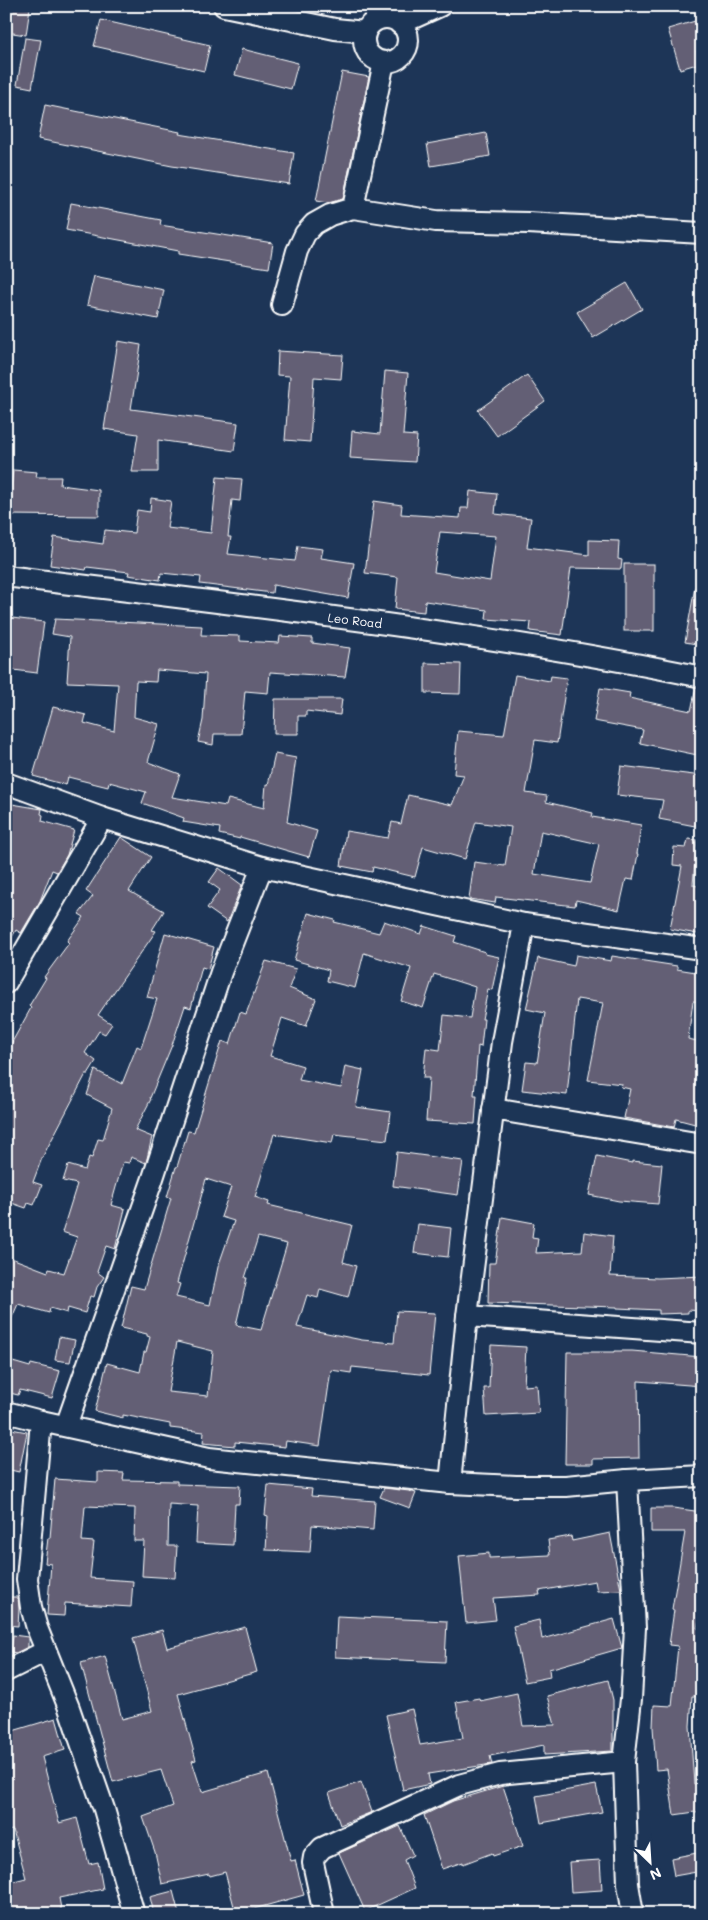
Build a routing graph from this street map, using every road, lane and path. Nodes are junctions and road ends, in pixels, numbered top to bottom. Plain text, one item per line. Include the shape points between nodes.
1 (224, 6) edge
2 (440, 6) edge
3 (400, 24) junction
4 (365, 32) junction
5 (384, 62) junction
6 (353, 208) junction
7 (702, 233) edge
8 (282, 305) dead end
9 (6, 576) edge
10 (702, 677) edge
11 (6, 783) edge
12 (102, 818) junction
13 (262, 867) junction
14 (524, 924) junction
15 (702, 950) edge
16 (6, 983) edge
17 (493, 1109) junction
18 (702, 1144) edge
19 (467, 1316) junction
20 (702, 1333) edge
21 (6, 1412) edge
22 (41, 1421) junction
23 (66, 1426) junction
24 (702, 1476) edge
25 (627, 1480) junction
26 (450, 1483) junction
27 (46, 1650) junction
28 (6, 1671) edge
29 (624, 1762) junction
30 (134, 1914) edge
31 (324, 1914) edge
32 (633, 1914) edge

1 - 4 street
2 - 3 street
3 - 4 street via 380,19
3 - 5 street via 407,35 406,48 397,59
4 - 5 street via 367,52
5 - 6 street
6 - 7 street via 436,221
6 - 8 street via 330,215 314,224 306,234 297,251
9 - 10 street, Leo Road via 419,628
11 - 12 street
12 - 13 street
12 - 16 street
13 - 14 street
13 - 23 street via 221,972
14 - 15 street
14 - 17 street
17 - 18 street
17 - 19 street
19 - 20 street
19 - 26 street
21 - 22 street
22 - 23 street
22 - 27 street via 27,1579 33,1614
23 - 26 street via 209,1458
24 - 25 street
25 - 26 street via 566,1486
25 - 29 street via 635,1628
27 - 28 street
27 - 30 street via 104,1808
29 - 31 street via 479,1778 322,1848 313,1863
29 - 32 street via 628,1884

